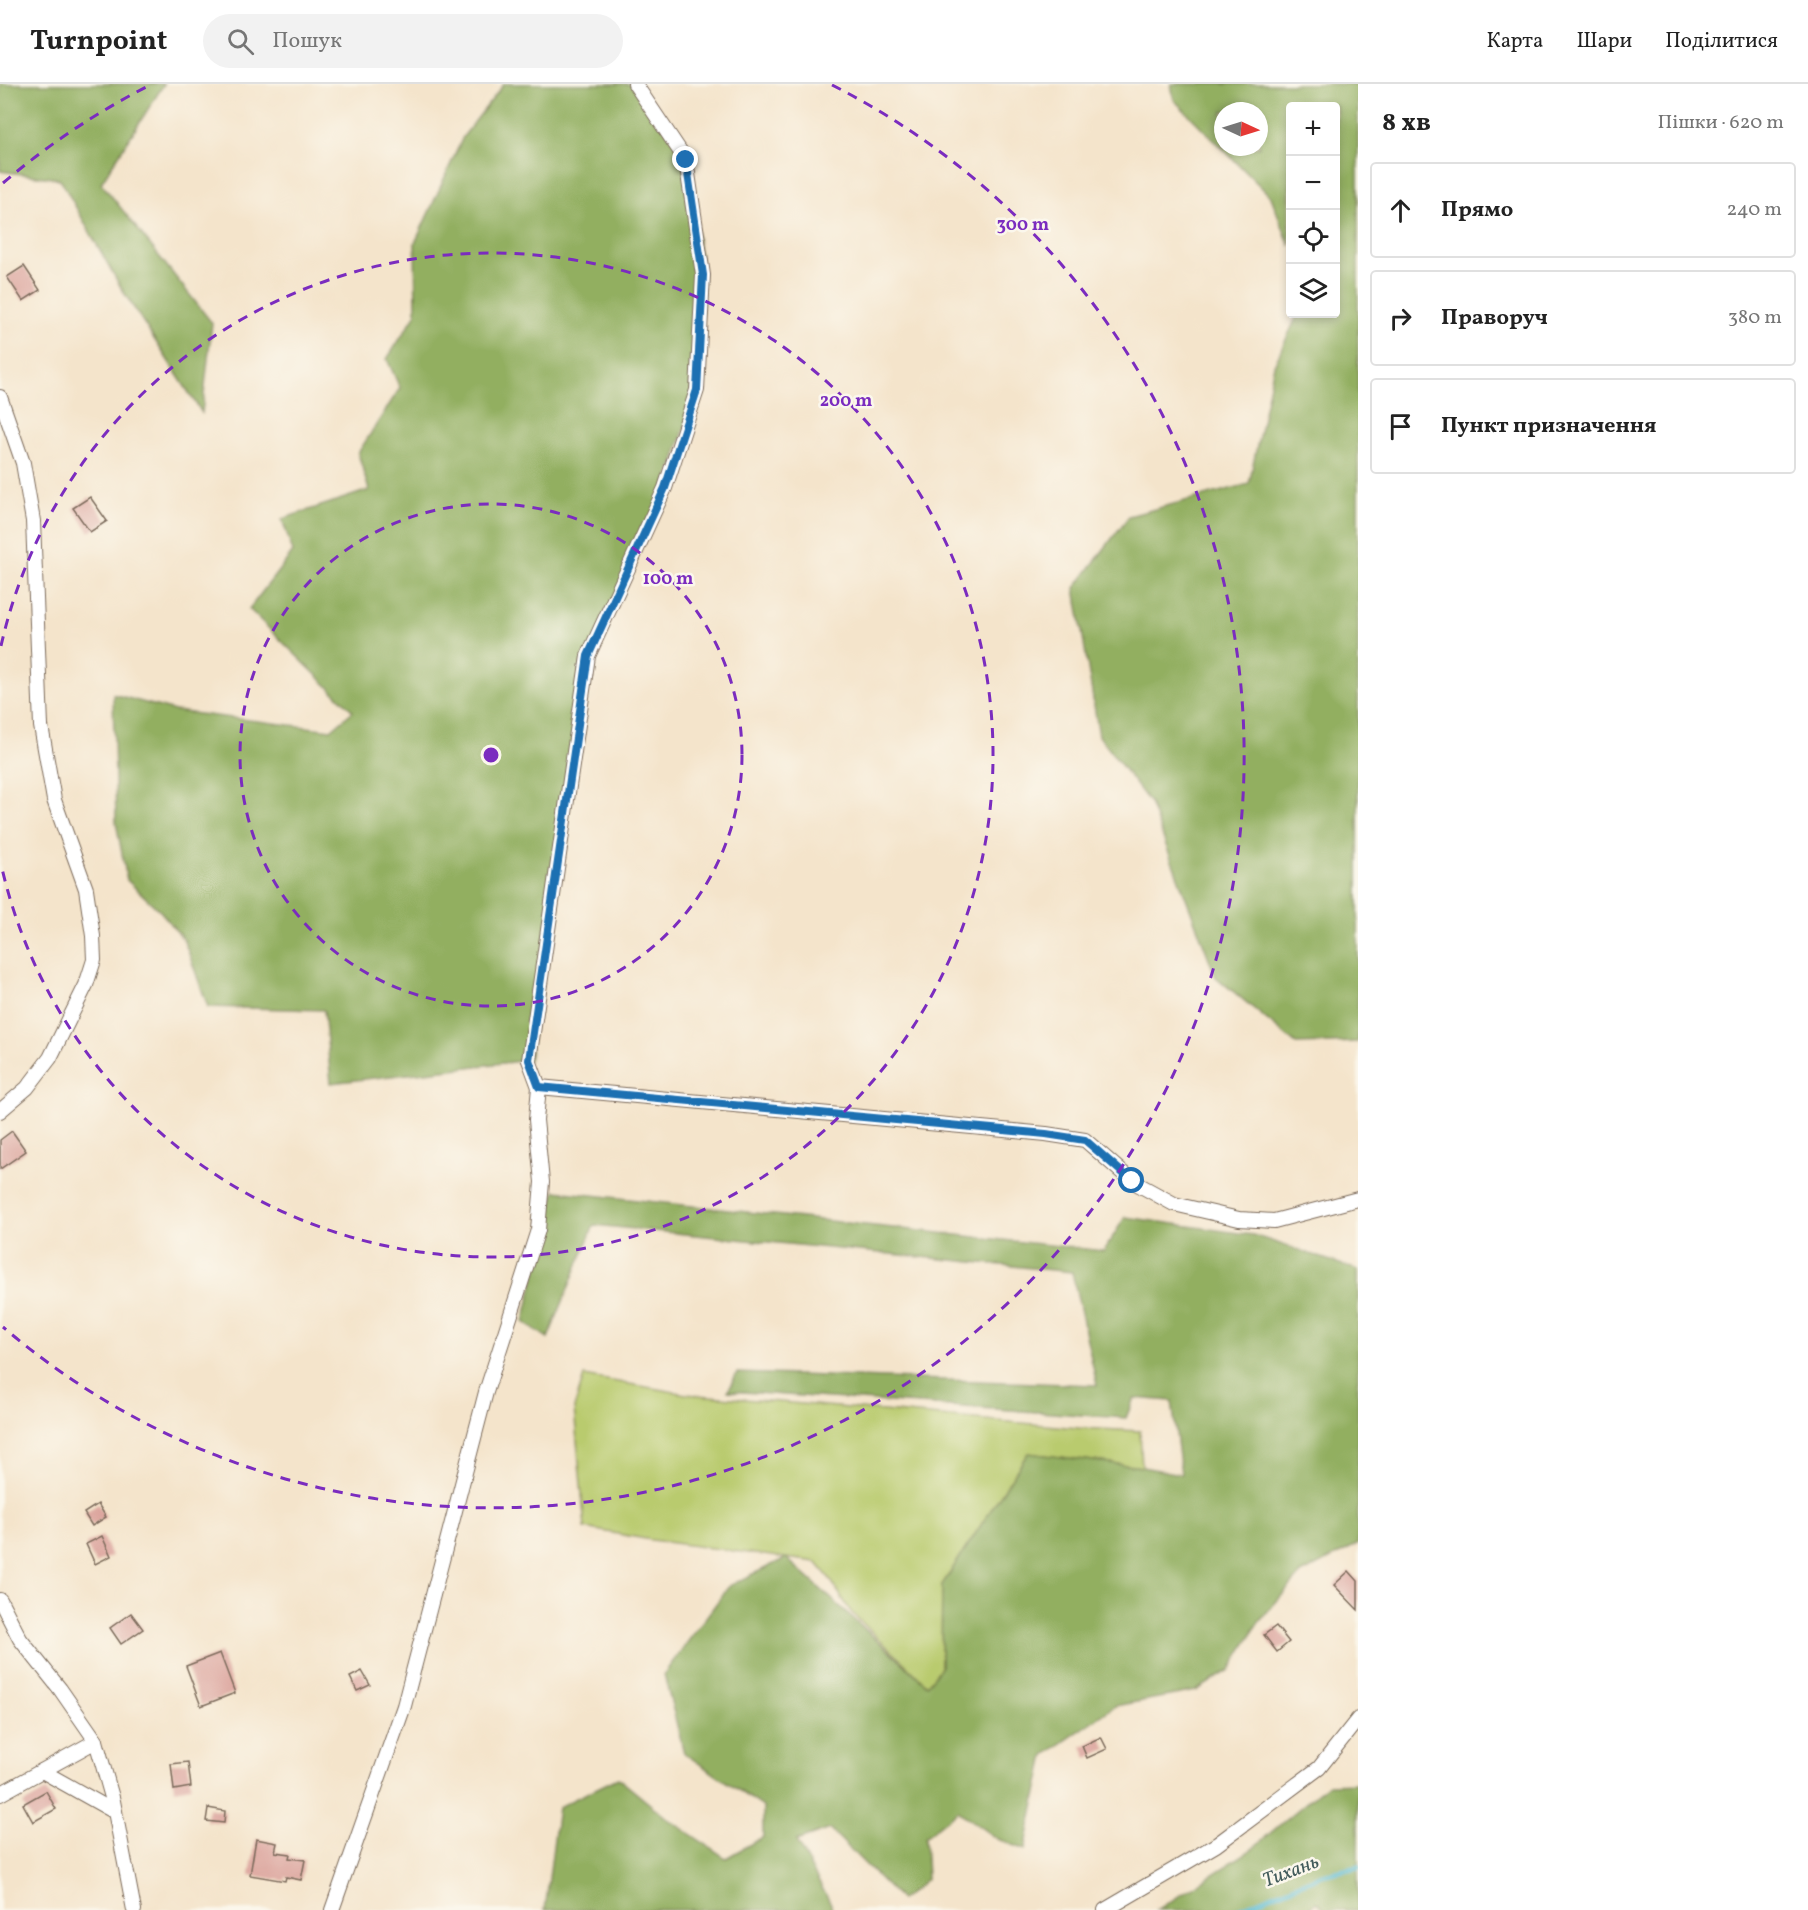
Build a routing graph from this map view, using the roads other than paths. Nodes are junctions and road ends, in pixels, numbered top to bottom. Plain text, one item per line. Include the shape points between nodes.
1 (635, 84) edge
2 (0, 397) edge
3 (539, 1087) junction
4 (0, 1111) edge
5 (1358, 1199) edge
6 (0, 1600) edge
7 (1358, 1719) edge
8 (96, 1741) junction
9 (42, 1771) junction
10 (0, 1794) edge
11 (115, 1812) junction
12 (134, 1910) edge
13 (332, 1910) edge
14 (1105, 1910) edge

1 - 3 street via 686,160 703,275 697,390 665,488 588,656 529,1060
2 - 4 street via 23,463 33,521 41,726 54,800 86,889 94,960 86,986 50,1058 27,1088
3 - 5 street via 1085,1140 1132,1181 1174,1204 1239,1219 1274,1221
3 - 13 street via 536,1120 542,1182 538,1230 486,1392 404,1706
6 - 8 street via 21,1639
7 - 14 street via 1319,1768 1216,1845
8 - 9 street
8 - 11 street
9 - 10 street
9 - 11 street
11 - 12 street

